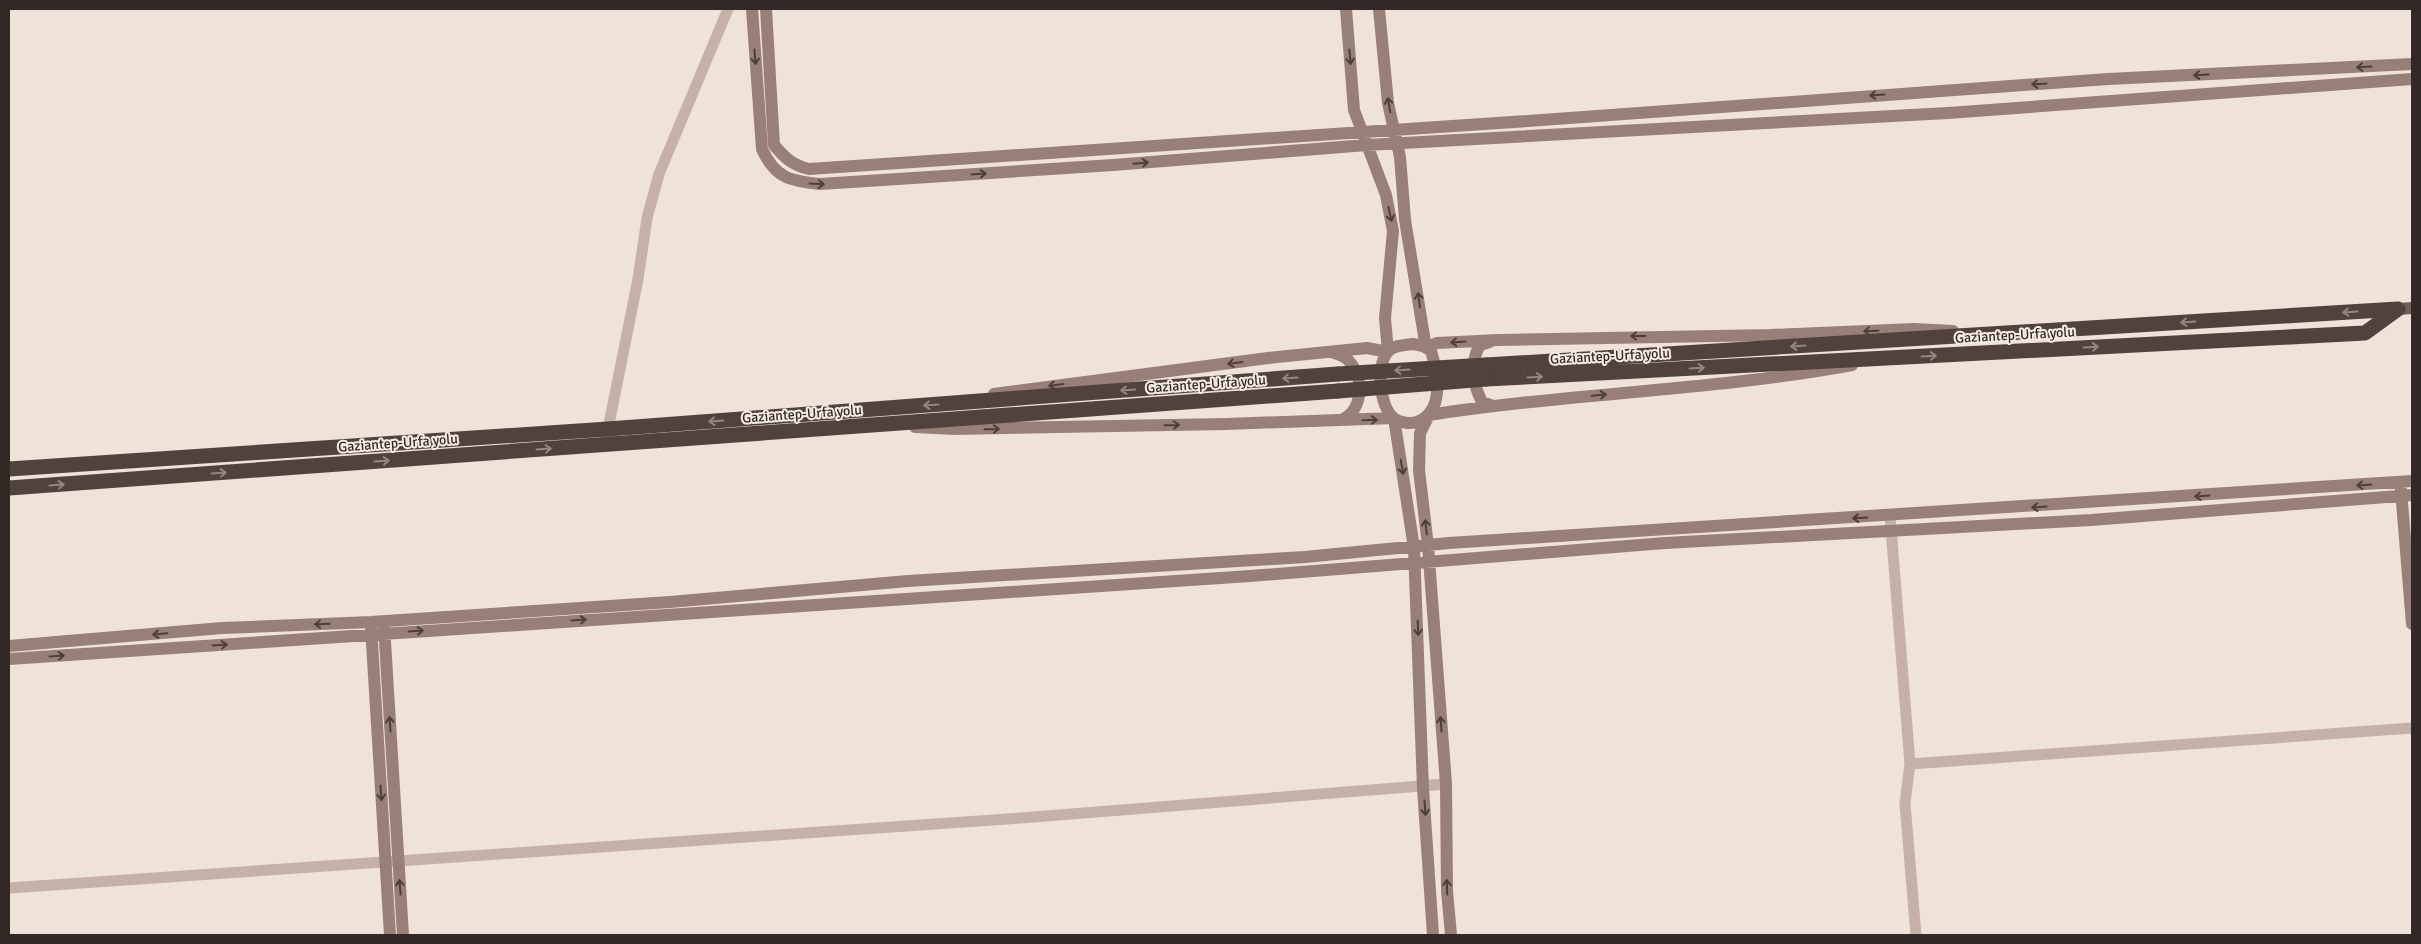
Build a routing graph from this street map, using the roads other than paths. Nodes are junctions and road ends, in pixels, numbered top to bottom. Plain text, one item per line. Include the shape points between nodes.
1 (728, 9) edge
2 (752, 9) edge
3 (766, 9) edge
4 (1346, 9) edge
5 (1379, 9) edge
6 (2412, 64) edge
7 (2412, 79) edge
8 (1394, 130) junction
9 (1362, 132) junction
10 (1367, 145) junction
11 (1397, 145) junction
12 (2405, 308) edge
13 (2007, 333) junction
14 (1499, 340) junction
15 (1426, 348) junction
16 (1330, 352) junction
17 (1388, 352) junction
18 (1895, 358) junction
19 (1486, 372) junction
20 (962, 402) junction
21 (1493, 406) junction
22 (1429, 415) junction
23 (1394, 418) junction
24 (1339, 421) junction
25 (874, 425) junction
26 (608, 429) junction
27 (9, 469) edge
28 (2406, 482) edge
29 (9, 488) edge
30 (2407, 496) edge
31 (1890, 516) junction
32 (1891, 530) junction
33 (1428, 546) junction
34 (1414, 548) junction
35 (1429, 562) junction
36 (1415, 564) junction
37 (2412, 624) edge
38 (376, 630) junction
39 (9, 646) edge
40 (9, 659) edge
41 (2412, 728) edge
42 (1910, 764) junction
43 (1446, 784) junction
44 (1423, 788) junction
45 (398, 860) junction
46 (385, 861) junction
47 (9, 888) edge
48 (390, 935) edge
49 (403, 935) edge
50 (1433, 935) edge
51 (1451, 935) edge
52 (1916, 935) edge

1 - 26 street via 659,174 647,218
2 -> 10 street via 762,149 776,172 798,182 820,184 1006,172
3 - 9 street via 774,145 787,160 809,169
4 -> 9 street via 1354,110
8 -> 5 street via 1388,103
6 -> 8 street via 2108,79
7 - 11 street via 1948,113
8 - 9 street
8 - 11 street
9 - 10 street
10 - 11 street
10 -> 17 street via 1386,194 1393,231 1385,318
15 -> 11 street via 1405,220
12 -> 13 highway, Gaziantep-Urfa yolu
18 -> 12 highway, Gaziantep-Urfa yolu via 2365,333
13 -> 14 street via 1914,329
13 -> 19 highway, Gaziantep-Urfa yolu
14 -> 15 street via 1437,343
14 - 21 street via 1480,345 1472,369 1482,402
15 - 17 street via 1413,344 1397,346
15 - 22 street via 1431,351 1437,379 1436,400
16 - 17 street via 1367,348
16 -> 20 street via 1001,392
16 - 24 street via 1342,355 1350,362 1359,385 1357,407 1351,416
17 - 23 street via 1380,380 1383,400
19 -> 18 highway, Gaziantep-Urfa yolu
21 -> 18 street via 1734,384
19 -> 20 highway, Gaziantep-Urfa yolu, bridge via 1338,374
19 - 25 highway, Gaziantep-Urfa yolu, bridge via 1338,391
20 -> 26 highway, Gaziantep-Urfa yolu
21 - 22 street
22 - 23 street via 1414,423
33 -> 22 street via 1419,470 1420,432
24 -> 23 street
23 -> 34 street
25 -> 24 street via 954,429
29 -> 25 highway, Gaziantep-Urfa yolu
26 - 27 highway, Gaziantep-Urfa yolu
28 - 30 street
28 -> 31 street
30 - 32 street via 2101,519
30 - 37 street
31 - 32 street
31 -> 33 street
32 - 35 street via 1665,543
32 - 42 street
33 - 34 street
33 - 35 street
34 - 36 street
34 - 38 street via 384,620
35 - 36 street
43 -> 35 street
38 -> 36 street
36 -> 44 street
38 -> 39 street via 222,628
40 -> 38 street
45 -> 38 street
38 -> 46 street via 372,661
41 - 42 street
42 - 52 street via 1905,803
43 - 44 street
51 -> 43 street via 1447,891
44 - 45 street
44 -> 50 street
45 - 46 street
49 -> 45 street
46 - 47 street
46 - 48 street

